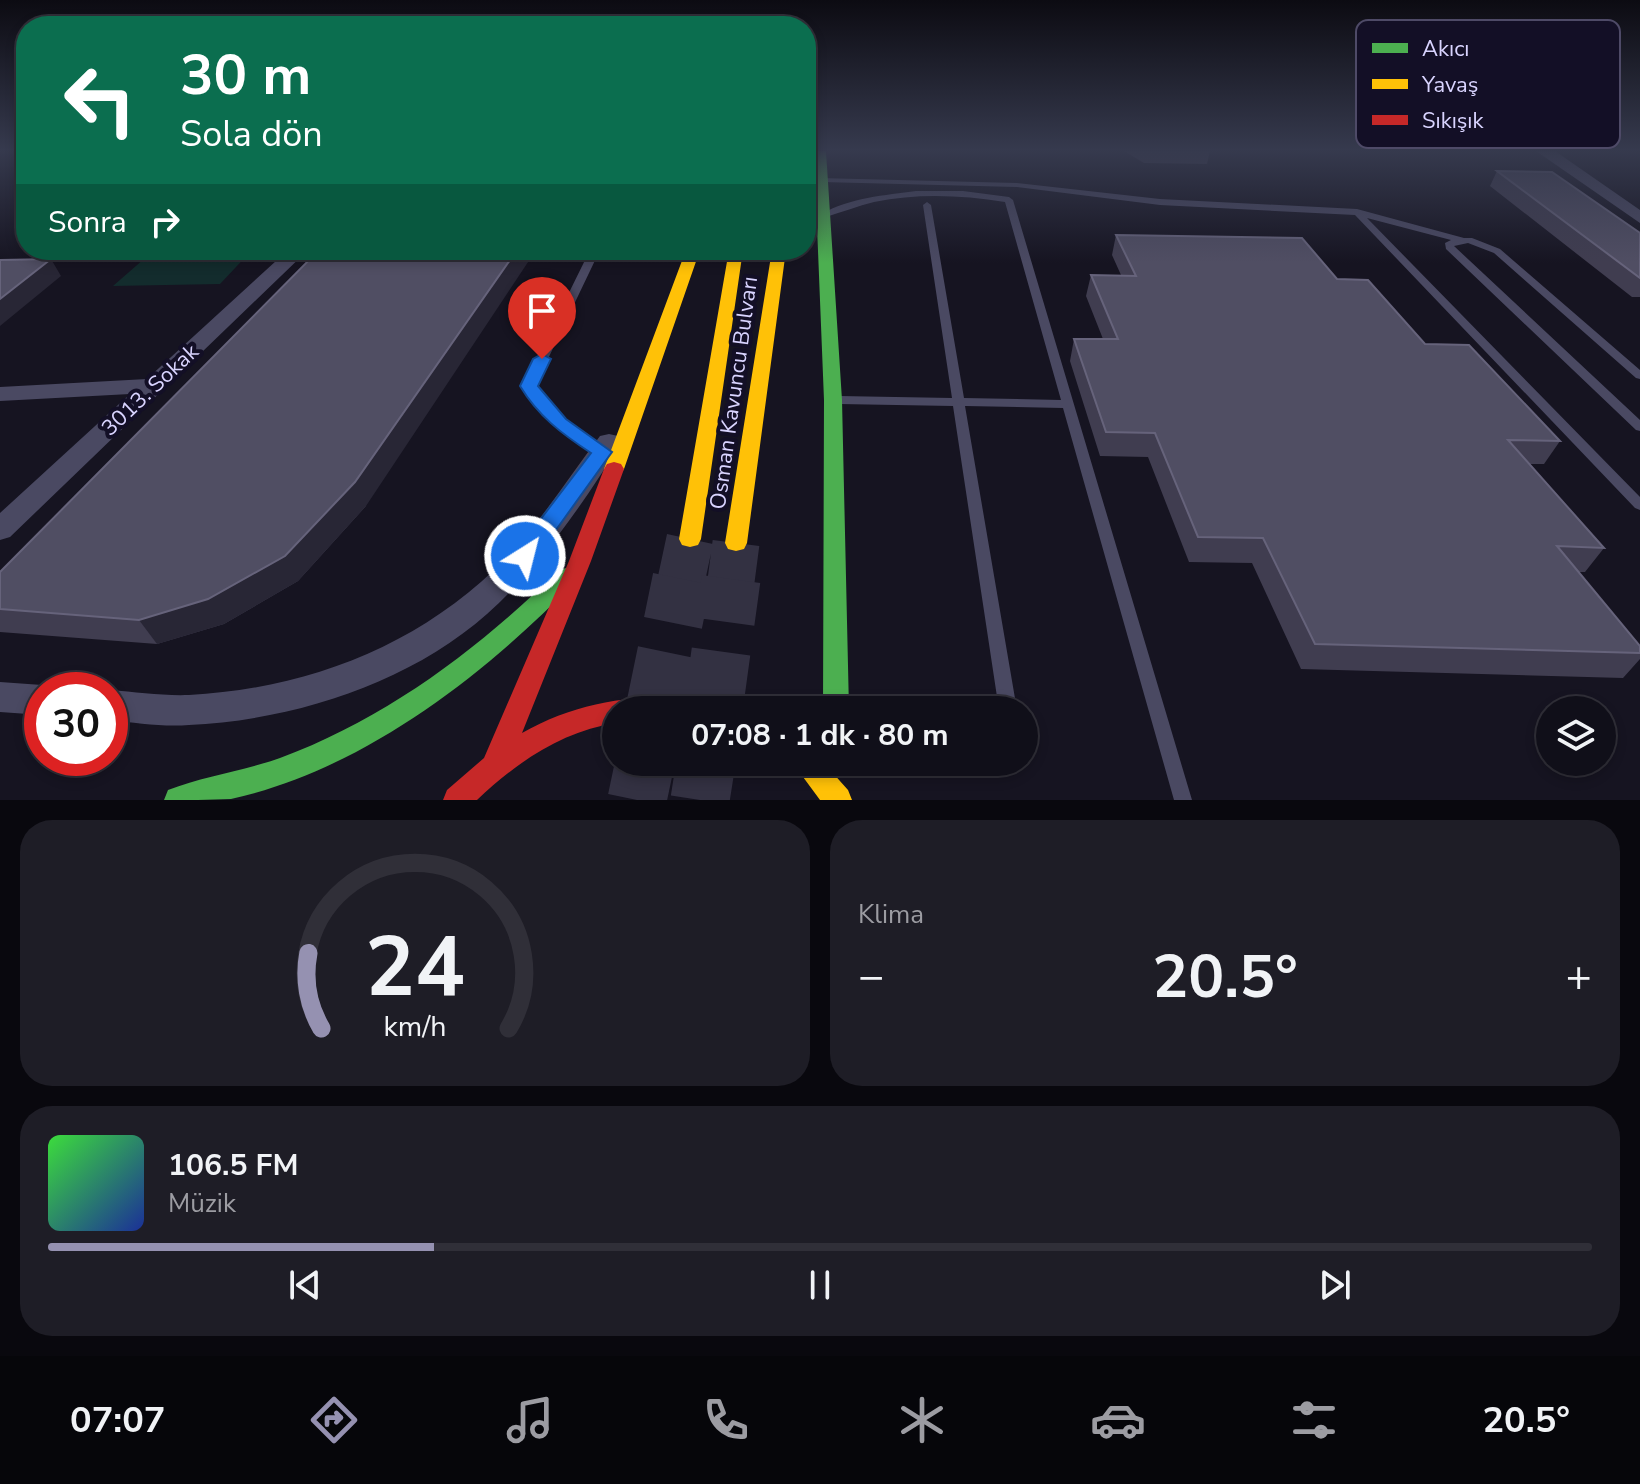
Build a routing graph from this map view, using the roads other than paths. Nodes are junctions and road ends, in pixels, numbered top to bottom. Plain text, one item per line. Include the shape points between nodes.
1 (822, 188) edge
2 (1045, 188) edge
3 (1597, 188) edge
4 (927, 205) dead end
5 (1357, 212) junction
6 (823, 216) junction
7 (1640, 218) edge
8 (1461, 240) junction
9 (288, 260) edge
10 (590, 260) edge
11 (689, 260) edge
12 (734, 260) edge
13 (778, 260) edge
14 (1640, 376) edge
15 (153, 386) junction
16 (0, 394) edge
17 (833, 400) junction
18 (639, 401) junction
19 (959, 402) junction
20 (1068, 404) junction
21 (1640, 427) edge
22 (602, 452) junction
23 (1640, 505) edge
24 (0, 530) edge
25 (690, 539) tunnel mouth
26 (736, 543) tunnel mouth
27 (580, 561) junction
28 (836, 696) edge
29 (1006, 696) edge
30 (0, 697) edge
31 (24, 699) edge
32 (128, 706) edge
33 (602, 711) edge
34 (496, 763) junction
35 (818, 776) edge
36 (837, 776) edge
37 (837, 799) edge
38 (178, 800) edge
39 (457, 800) edge
40 (1183, 800) edge

1 - 6 highway
2 - 5 lane via 1160,202
3 - 7 street
4 - 19 lane
5 - 8 lane
5 - 23 lane
6 - 17 highway
6 - 20 lane via 903,194 970,192 1009,200
8 - 14 lane via 1497,251
8 - 21 lane via 1449,247
9 - 15 street, 3013. Sokak
10 - 22 lane via 529,386 560,424
11 - 18 highway
12 - 25 highway, Osman Kavuncu Bulvarı
13 - 26 highway, Osman Kavuncu Bulvarı
15 - 16 street
15 - 24 street, 3013. Sokak
17 - 19 lane
17 - 28 highway
18 - 22 street
18 - 27 highway
19 - 20 lane
19 - 29 lane
20 - 40 lane
22 - 32 street via 504,579 449,625 400,655 325,685 246,704 185,710
27 - 34 highway
27 - 38 highway via 515,628 394,716 285,768
30 - 31 street
33 - 34 highway via 532,739
34 - 39 highway
35 - 37 highway
36 - 37 highway

